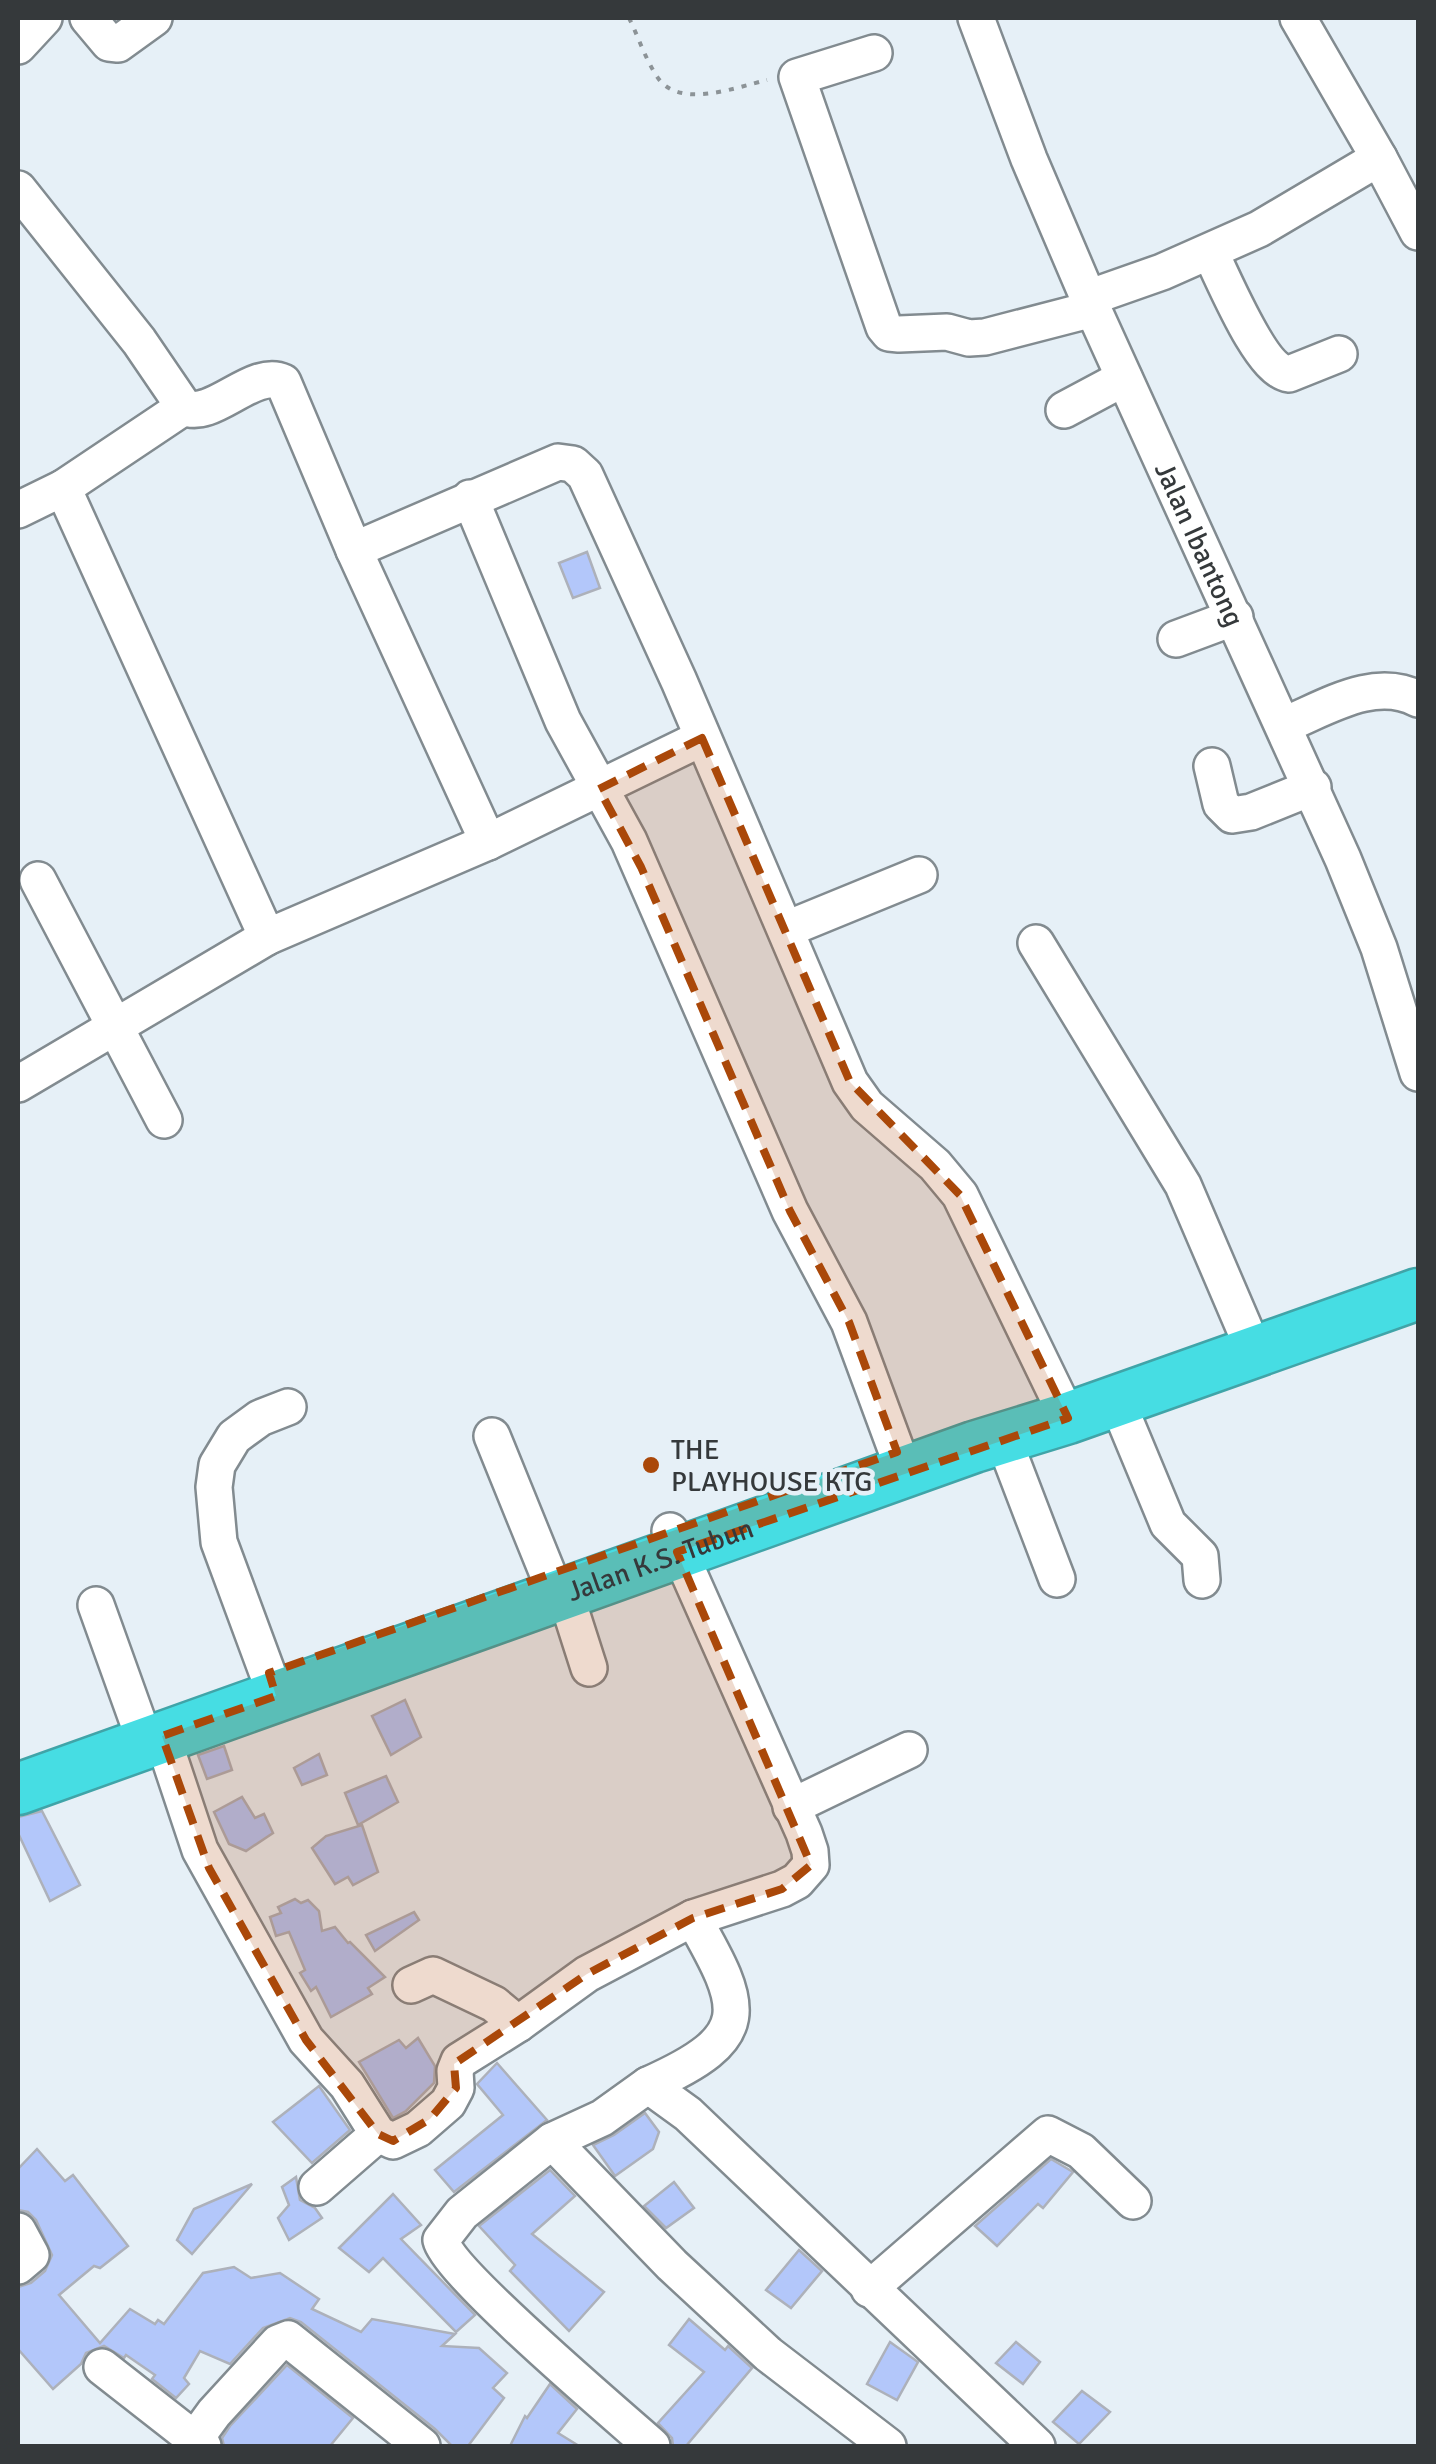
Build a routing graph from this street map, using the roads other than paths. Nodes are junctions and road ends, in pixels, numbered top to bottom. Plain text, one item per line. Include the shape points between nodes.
1 (44, 18) edge
2 (88, 18) edge
3 (154, 18) edge
4 (976, 18) edge
5 (1298, 18) edge
6 (18, 46) edge
7 (874, 53) dead end
8 (1378, 158) junction
9 (18, 189) edge
10 (1418, 232) edge
11 (1210, 252) junction
12 (1090, 304) junction
13 (1339, 354) dead end
14 (1124, 378) junction
15 (184, 406) junction
16 (1064, 410) dead end
17 (63, 488) junction
18 (470, 498) junction
19 (18, 510) edge
20 (354, 550) junction
21 (1235, 617) junction
22 (1176, 639) dead end
23 (1418, 698) edge
24 (1284, 725) junction
25 (702, 738) junction
26 (1212, 766) dead end
27 (1312, 787) junction
28 (598, 790) junction
29 (488, 842) junction
30 (919, 874) dead end
31 (38, 880) dead end
32 (787, 929) junction
33 (266, 937) junction
34 (1036, 943) dead end
35 (116, 1026) junction
36 (1418, 1073) edge
37 (18, 1084) edge
38 (164, 1120) dead end
39 (1418, 1271) edge
40 (1418, 1294) edge
41 (1246, 1332) junction
42 (1111, 1392) junction
43 (288, 1407) dead end
44 (492, 1436) dead end
45 (1002, 1438) junction
46 (898, 1452) junction
47 (674, 1541) junction
48 (1056, 1579) dead end
49 (1202, 1580) dead end
50 (556, 1584) junction
51 (96, 1604) dead end
52 (589, 1668) dead end
53 (272, 1684) junction
54 (150, 1729) junction
55 (909, 1750) dead end
56 (18, 1765) edge
57 (18, 1789) edge
58 (791, 1806) junction
59 (692, 1918) junction
60 (411, 1985) dead end
61 (518, 2024) junction
62 (648, 2085) junction
63 (378, 2134) junction
64 (552, 2141) junction
65 (316, 2187) dead end
66 (1133, 2201) dead end
67 (18, 2231) edge
68 (18, 2266) edge
69 (870, 2289) junction
70 (102, 2367) dead end
71 (199, 2443) edge
72 (422, 2446) edge
73 (652, 2446) edge
74 (888, 2446) edge
75 (1037, 2446) edge

1 - 6 street
2 - 3 street via 109,43 118,44
4 - 12 street, Jalan Ibantong
5 - 8 street
7 - 12 street via 797,77 890,332 985,338
8 - 10 street
8 - 11 street
9 - 15 street
11 - 12 street
11 - 13 street via 1275,369 1289,374
12 - 14 street, Jalan Ibantong
14 - 16 street
14 - 21 street, Jalan Ibantong
15 - 17 street
15 - 20 street via 203,408 268,379 283,382
17 - 19 street
17 - 33 street
18 - 20 street
18 - 25 street via 558,462 580,468
18 - 28 street
20 - 29 street
21 - 22 street
21 - 24 street, Jalan Ibantong
23 - 24 street via 1390,688 1366,692
24 - 27 street, Jalan Ibantong
25 - 28 street
25 - 32 street
26 - 27 street via 1221,804 1232,815
27 - 36 street, Jalan Ibantong via 1379,948
28 - 29 street
28 - 46 street via 641,867 790,1212 849,1322
29 - 33 street
30 - 32 street
31 - 35 street
32 - 42 street via 850,1082 935,1165
33 - 35 street
34 - 41 street via 1183,1185
35 - 37 street
35 - 38 street
39 - 41 highway, Jalan K.S. Tubun
40 - 42 highway, Jalan K.S. Tubun
41 - 42 highway, Jalan K.S. Tubun
42 - 45 highway, Jalan K.S. Tubun
42 - 46 highway, Jalan K.S. Tubun
42 - 49 street via 1168,1524 1200,1556
43 - 53 street via 234,1437 217,1465 214,1487 219,1542
44 - 50 street
45 - 47 highway, Jalan K.S. Tubun
45 - 48 street
46 - 47 highway, Jalan K.S. Tubun
47 - 50 highway, Jalan K.S. Tubun
47 - 58 street
50 - 52 street
50 - 53 highway, Jalan K.S. Tubun
51 - 54 street
53 - 54 highway, Jalan K.S. Tubun
54 - 56 highway, Jalan K.S. Tubun
54 - 57 highway, Jalan K.S. Tubun
54 - 63 street via 210,1868 306,2040 347,2084
55 - 58 street
58 - 59 street via 810,1851 806,1874 782,1889
59 - 61 street via 587,1974
59 - 62 street via 721,1968 734,2015 711,2048
60 - 61 street via 433,1975 494,2004
61 - 63 street via 459,2061 456,2088 430,2119 394,2141
62 - 64 street via 602,2118
62 - 69 street via 688,2114
63 - 65 street
64 - 73 street via 462,2213 441,2240 443,2251
64 - 74 street via 768,2354
66 - 69 street via 1081,2151 1048,2134
67 - 68 street via 31,2256
69 - 75 street
70 - 71 street
71 - 72 street via 214,2413 288,2339

